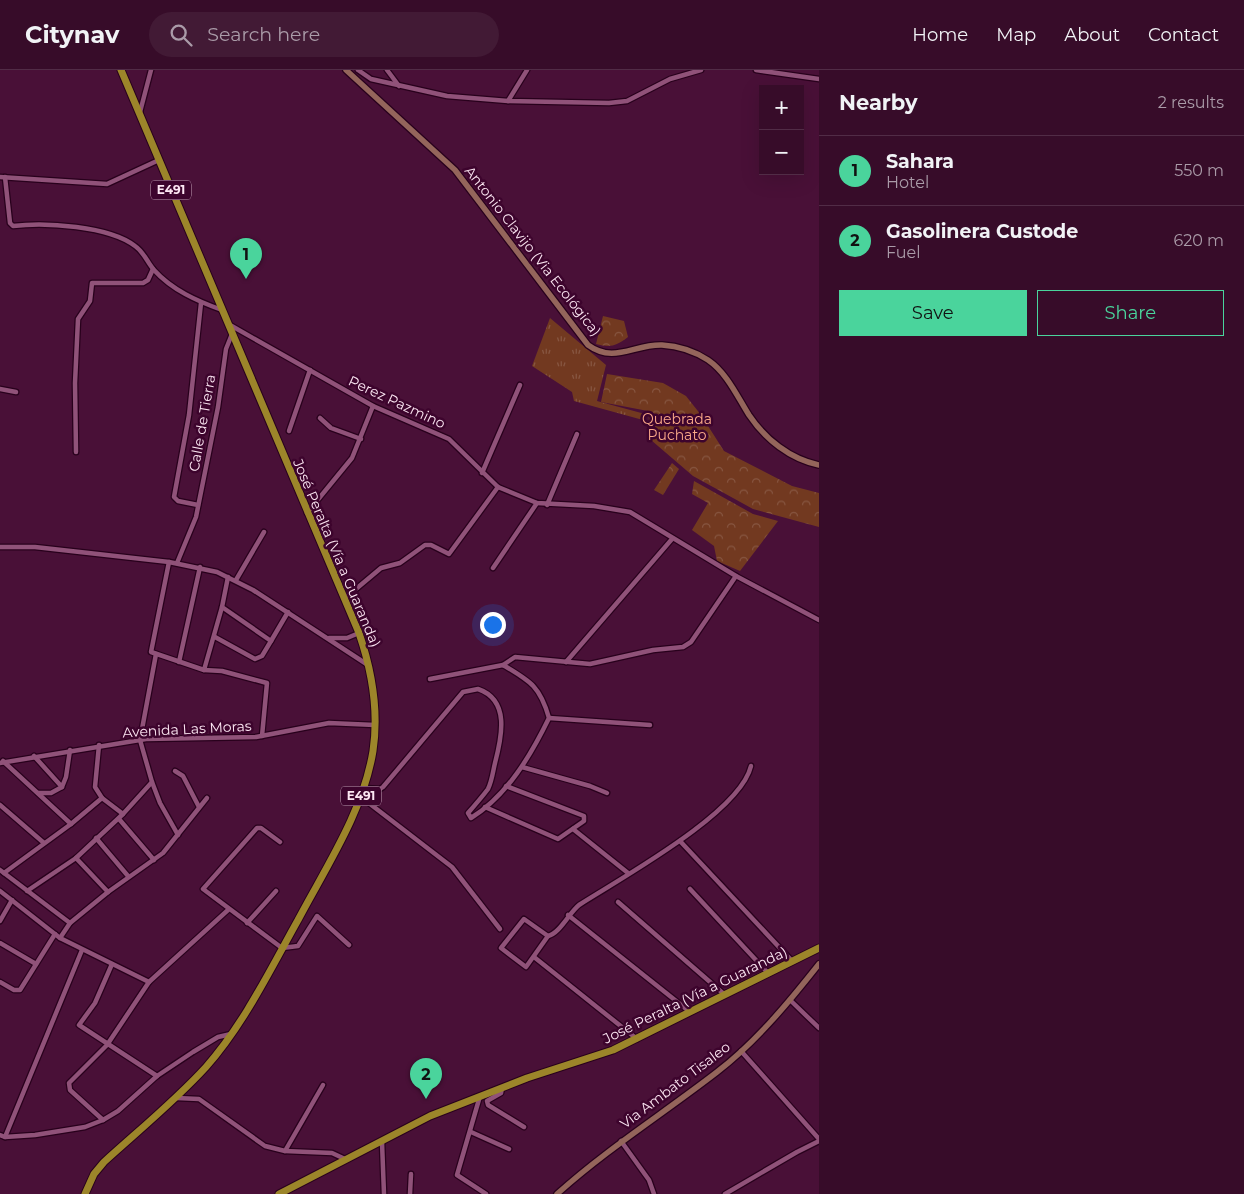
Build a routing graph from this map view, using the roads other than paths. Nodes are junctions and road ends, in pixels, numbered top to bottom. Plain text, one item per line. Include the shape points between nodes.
1 (121, 70) edge
2 (151, 70) edge
3 (346, 70) edge
4 (358, 70) edge
5 (387, 70) edge
6 (526, 70) edge
7 (701, 70) edge
8 (756, 70) edge
9 (819, 79) edge
10 (399, 86) junction
11 (508, 101) junction
12 (140, 114) junction
13 (159, 160) junction
14 (2, 177) edge
15 (153, 269) junction
16 (201, 303) junction
17 (222, 310) junction
18 (228, 325) junction
19 (232, 334) junction
20 (310, 370) junction
21 (520, 385) dead end
22 (0, 388) edge
23 (16, 392) dead end
24 (373, 406) junction
25 (320, 418) dead end
26 (288, 432) dead end
27 (577, 434) dead end
28 (361, 438) junction
29 (76, 452) dead end
30 (819, 465) edge
31 (482, 473) junction
32 (498, 487) junction
33 (537, 503) junction
34 (547, 504) junction
35 (198, 505) junction
36 (308, 514) junction
37 (264, 532) dead end
38 (672, 539) junction
39 (0, 547) edge
40 (169, 562) junction
41 (177, 563) junction
42 (200, 567) junction
43 (493, 568) dead end
44 (736, 576) junction
45 (228, 577) junction
46 (236, 580) junction
47 (343, 599) junction
48 (222, 607) junction
49 (288, 612) junction
50 (819, 620) edge
51 (359, 633) junction
52 (215, 637) junction
53 (329, 638) junction
54 (271, 641) junction
55 (156, 654) junction
56 (178, 662) junction
57 (566, 662) junction
58 (503, 665) junction
59 (370, 666) junction
60 (204, 670) junction
61 (430, 678) dead end
62 (549, 718) junction
63 (375, 725) junction
64 (650, 725) dead end
65 (262, 736) junction
66 (140, 740) junction
67 (99, 745) junction
68 (70, 750) junction
69 (34, 756) junction
70 (2, 762) edge
71 (751, 766) dead end
72 (522, 767) junction
73 (174, 771) dead end
74 (152, 782) junction
75 (62, 786) junction
76 (506, 786) junction
77 (364, 788) junction
78 (38, 793) junction
79 (607, 793) dead end
80 (102, 798) junction
81 (207, 798) dead end
82 (361, 798) junction
83 (0, 805) edge
84 (199, 807) junction
85 (485, 807) junction
86 (123, 814) junction
87 (118, 819) junction
88 (71, 824) junction
89 (574, 829) junction
90 (178, 836) junction
91 (96, 838) junction
92 (680, 841) junction
93 (280, 842) dead end
94 (44, 843) junction
95 (76, 858) junction
96 (154, 860) junction
97 (2, 871) edge
98 (628, 874) junction
99 (128, 876) junction
100 (690, 889) dead end
101 (0, 891) edge
102 (27, 891) junction
103 (108, 892) junction
104 (276, 892) dead end
105 (12, 900) junction
106 (618, 902) dead end
107 (228, 910) junction
108 (568, 915) junction
109 (0, 920) edge
110 (70, 923) junction
111 (247, 923) junction
112 (500, 929) dead end
113 (57, 936) junction
114 (548, 936) junction
115 (0, 943) edge
116 (349, 945) dead end
117 (282, 948) junction
118 (819, 948) edge
119 (82, 950) junction
120 (534, 957) junction
121 (792, 961) junction
122 (36, 964) junction
123 (112, 964) junction
124 (819, 964) edge
125 (768, 973) junction
126 (0, 982) edge
127 (149, 982) junction
128 (725, 995) junction
129 (790, 1000) junction
130 (690, 1012) junction
131 (819, 1028) edge
132 (232, 1034) junction
133 (637, 1039) junction
134 (107, 1045) junction
135 (741, 1051) junction
136 (157, 1076) junction
137 (323, 1084) dead end
138 (502, 1088) junction
139 (480, 1096) junction
140 (174, 1099) junction
141 (103, 1120) junction
142 (524, 1127) dead end
143 (471, 1132) junction
144 (2, 1136) edge
145 (819, 1140) edge
146 (621, 1141) junction
147 (382, 1142) junction
148 (509, 1149) dead end
149 (285, 1150) junction
150 (345, 1159) junction
151 (411, 1174) dead end
152 (85, 1194) edge
153 (279, 1194) edge
154 (384, 1194) edge
155 (410, 1194) edge
156 (486, 1194) edge
157 (557, 1194) edge
158 (654, 1194) edge
159 (725, 1194) edge

1 - 12 highway, José Peralta (Vía a Guaranda) / E491
2 - 12 street
3 - 30 main road, Antonio Clavijo (Via Ecológica) via 455,170 588,345 598,352 610,354 660,345 689,349 710,361 729,382 766,438 791,455
4 - 10 street via 368,77
5 - 10 street
6 - 11 street
7 - 11 street via 670,79 627,101
8 - 9 street
10 - 11 street via 447,96
12 - 13 highway, José Peralta (Vía a Guaranda) / E491
13 - 14 street via 107,184
13 - 17 highway, José Peralta (Vía a Guaranda) / E491
14 - 15 street via 11,225 81,229 120,238 138,247
15 - 16 street
15 - 29 street via 143,283 92,283 88,304 78,315
16 - 17 street
16 - 35 street via 189,415 174,497 178,501
17 - 18 highway, José Peralta (Vía a Guaranda) / E491
18 - 19 highway, José Peralta (Vía a Guaranda) / E491
18 - 20 street, Perez Pazmino
19 - 35 street, Calle de Tierra via 226,349
19 - 36 highway, José Peralta (Vía a Guaranda) / E491
20 - 24 street, Perez Pazmino
20 - 26 street
21 - 31 street
22 - 23 street
24 - 28 street
24 - 31 street, Perez Pazmino via 449,438
25 - 28 street via 331,428
27 - 34 street
28 - 36 street via 342,472
31 - 32 street, Perez Pazmino
32 - 33 street, Perez Pazmino
32 - 47 street via 449,554 425,545 400,563 381,568
33 - 34 street, Perez Pazmino
33 - 43 street
34 - 38 street, Perez Pazmino via 624,510
35 - 41 street, Calle de Tierra
36 - 47 highway, José Peralta (Vía a Guaranda) / E491
37 - 46 street
38 - 44 street, Perez Pazmino
38 - 57 street
39 - 40 street via 35,547
40 - 41 street
40 - 55 street via 150,652
41 - 42 street
42 - 45 street
42 - 56 street
44 - 50 street, Perez Pazmino
44 - 57 street via 688,645 590,664
45 - 46 street
45 - 48 street
46 - 49 street
47 - 51 highway, José Peralta (Vía a Guaranda) / E491
48 - 52 street
48 - 54 street
49 - 53 street
49 - 54 street
51 - 53 street via 347,638
51 - 59 highway, José Peralta (Vía a Guaranda) / E491
52 - 54 street via 256,659 262,656
52 - 60 street
53 - 59 street
55 - 56 street
55 - 66 street
56 - 60 street
57 - 58 street via 514,657
58 - 61 street
58 - 62 street via 534,685
59 - 63 highway, José Peralta (Vía a Guaranda) / E491
60 - 65 street via 222,670 267,683
62 - 64 street
62 - 72 street
63 - 65 street, Avenida Las Moras via 328,723
63 - 77 highway, José Peralta (Vía a Guaranda) / E491 via 373,751
65 - 66 street, Avenida Las Moras
66 - 67 street, Avenida Las Moras
66 - 74 street
67 - 68 street, Avenida Las Moras
67 - 80 street via 95,787
68 - 69 street, Avenida Las Moras
68 - 75 street
69 - 70 street, Avenida Las Moras
69 - 75 street
70 - 78 street
71 - 92 street via 749,776 737,793
72 - 76 street
72 - 79 street
73 - 84 street via 183,776
74 - 86 street
74 - 90 street
75 - 78 street via 51,792
76 - 85 street
76 - 89 street via 584,816 584,821
77 - 82 highway, José Peralta (Vía a Guaranda) / E491
77 - 85 street via 383,787 463,692 478,689 493,698 502,725 502,737 489,786 468,817
78 - 88 street
80 - 86 street
80 - 88 street
81 - 84 street
82 - 112 street via 452,867
82 - 117 highway, José Peralta (Vía a Guaranda) / E491
83 - 94 street
84 - 90 street
85 - 89 street via 555,839
86 - 87 street
87 - 91 street
87 - 96 street
88 - 94 street
89 - 98 street
90 - 96 street
91 - 95 street
91 - 99 street
92 - 98 street
92 - 121 street
93 - 107 street via 257,828 203,889
94 - 97 street
95 - 102 street
95 - 103 street
96 - 99 street
97 - 102 street
98 - 108 street
99 - 103 street
100 - 125 street
101 - 105 street
102 - 110 street
103 - 110 street
104 - 111 street
105 - 109 street
105 - 113 street
106 - 128 street
107 - 111 street
107 - 127 street
108 - 114 street via 555,933
108 - 130 street
110 - 113 street
111 - 117 street
113 - 119 street
113 - 122 street
114 - 120 street
114 - 120 street via 524,919 501,948 526,967
115 - 122 street
116 - 117 street via 317,916 298,946
117 - 132 highway, José Peralta (Vía a Guaranda) / E491
118 - 121 highway, José Peralta (Vía a Guaranda)
119 - 123 street
119 - 144 street
120 - 133 street
121 - 125 highway, José Peralta (Vía a Guaranda)
122 - 126 street via 20,990
123 - 127 street
123 - 134 street via 94,1003 79,1025
124 - 129 main road, Via Ambato Tisaleo
125 - 128 highway, José Peralta (Vía a Guaranda)
127 - 134 street
128 - 130 highway, José Peralta (Vía a Guaranda)
129 - 131 street
129 - 135 main road, Via Ambato Tisaleo
130 - 133 highway, José Peralta (Vía a Guaranda)
132 - 136 street via 218,1037
132 - 140 highway, José Peralta (Vía a Guaranda) / E491 via 206,1067
133 - 138 highway, José Peralta (Vía a Guaranda)
134 - 136 street
134 - 141 street via 69,1083 70,1090
135 - 145 street
135 - 146 main road, Via Ambato Tisaleo
136 - 141 street
137 - 149 street
138 - 139 highway, José Peralta (Vía a Guaranda)
138 - 142 street via 501,1093 487,1100 488,1105
139 - 143 street
139 - 147 highway, José Peralta (Vía a Guaranda) via 430,1116
140 - 149 street via 199,1099 253,1139
140 - 152 highway, José Peralta (Vía a Guaranda) / E491 via 104,1162
141 - 144 street via 85,1127
143 - 148 street
143 - 156 street via 458,1175
145 - 159 street
146 - 157 main road, Via Ambato Tisaleo
146 - 158 street
147 - 150 highway, José Peralta (Vía a Guaranda)
147 - 154 street
149 - 150 street via 332,1153
150 - 153 highway, José Peralta (Vía a Guaranda)
151 - 155 street

